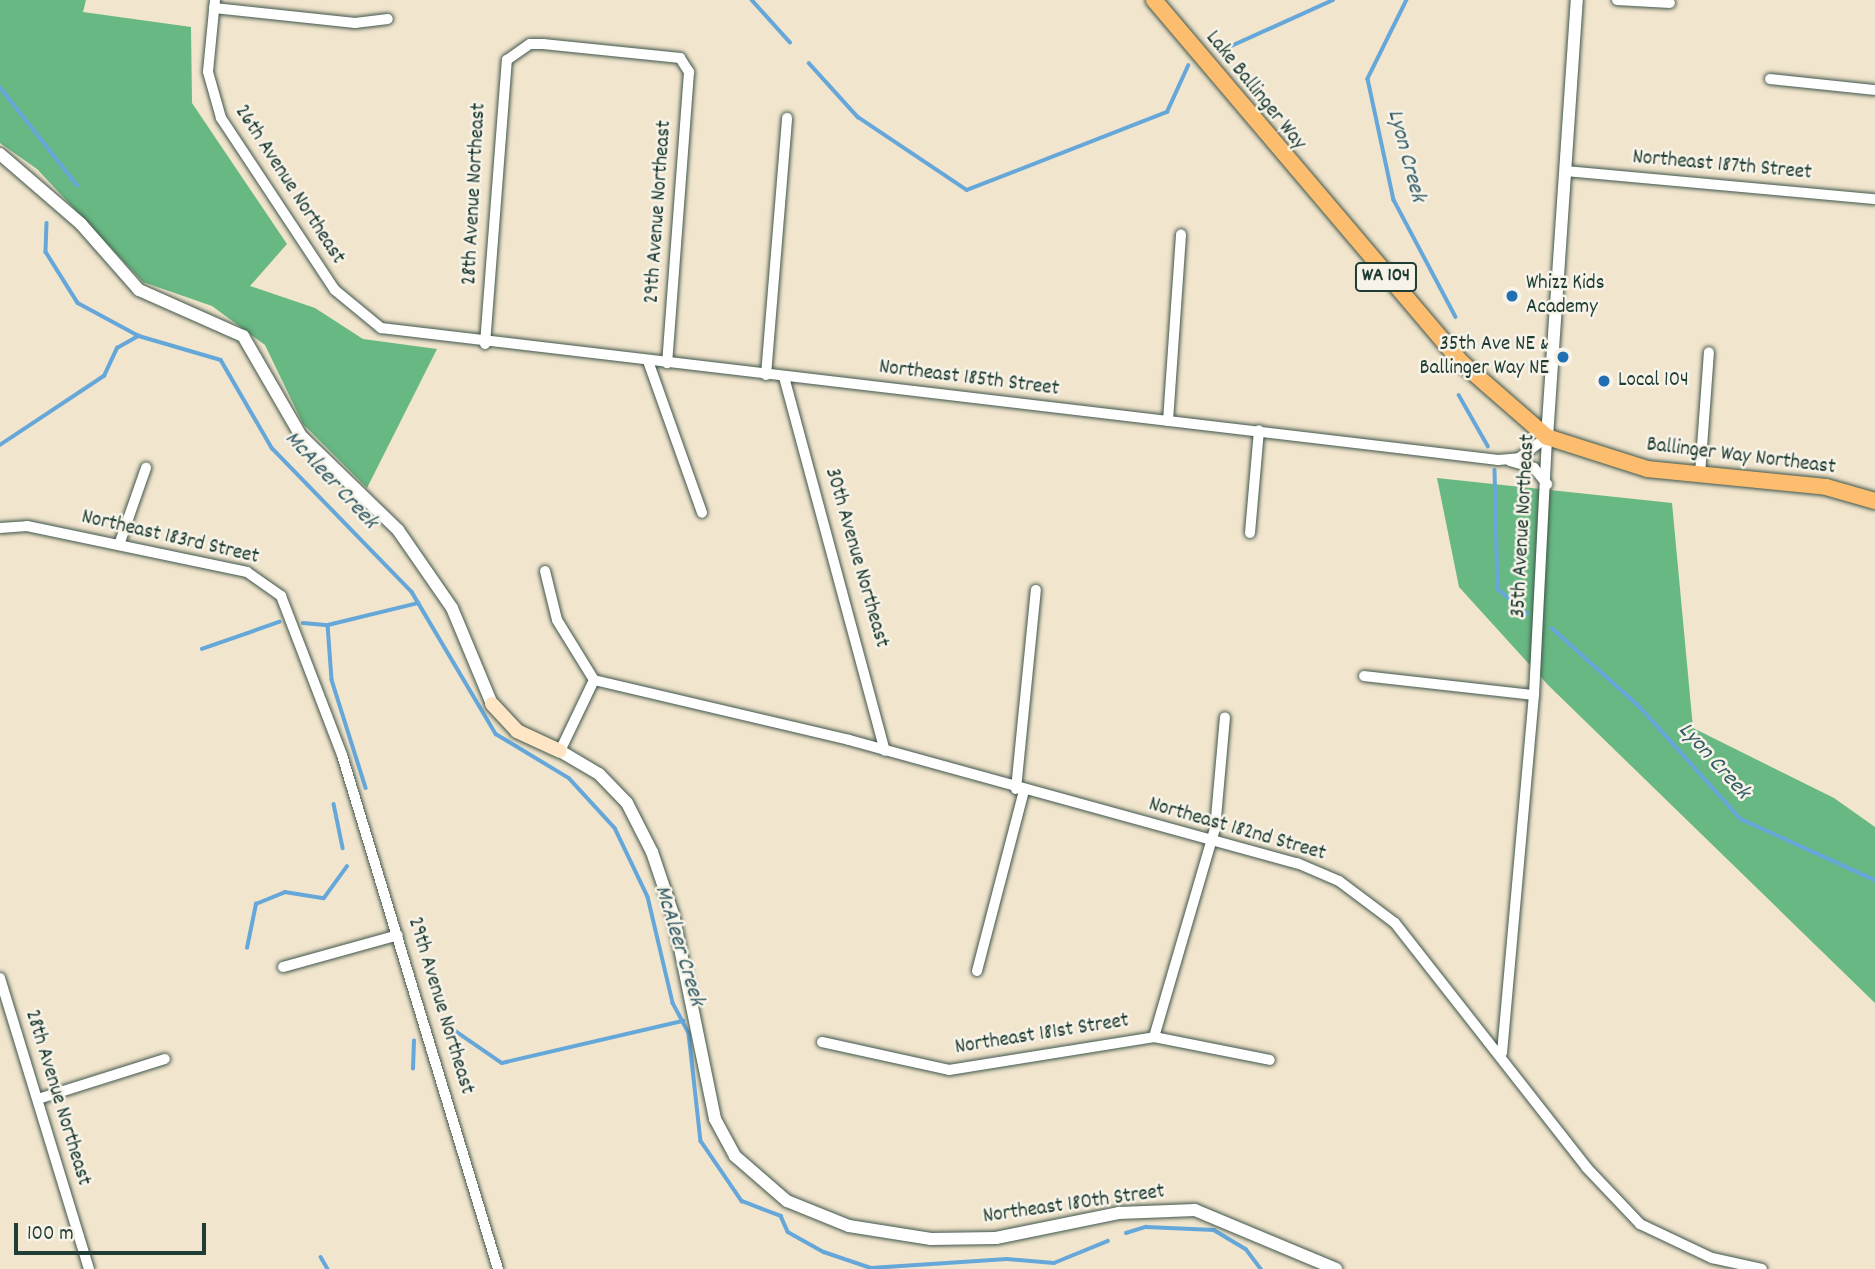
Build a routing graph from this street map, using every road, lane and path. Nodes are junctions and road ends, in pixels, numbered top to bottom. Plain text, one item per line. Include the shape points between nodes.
1 (1154, 0) edge
2 (1577, 0) edge
3 (1617, 0) edge
4 (1670, 3) dead end
5 (215, 4) edge
6 (388, 19) dead end
7 (688, 63) joint
8 (1770, 79) dead end
9 (1875, 90) edge
10 (787, 118) dead end
11 (0, 154) edge
12 (1564, 172) junction
13 (1297, 175) joint
14 (1875, 200) edge
15 (1181, 234) dead end
16 (381, 328) joint
17 (485, 344) junction
18 (1709, 352) dead end
19 (648, 361) junction
20 (667, 363) junction
21 (766, 375) junction
22 (784, 377) junction
23 (1168, 421) junction
24 (1259, 430) junction
25 (1547, 437) junction
26 (1508, 460) junction
27 (146, 468) dead end
28 (1699, 474) junction
29 (1548, 490) junction
30 (1875, 501) edge
31 (702, 513) dead end
32 (0, 528) edge
33 (1250, 533) dead end
34 (119, 545) junction
35 (545, 571) dead end
36 (1036, 590) dead end
37 (1364, 676) dead end
38 (594, 680) junction
39 (1534, 695) junction
40 (492, 705) joint
41 (1226, 717) dead end
42 (560, 751) junction
43 (885, 751) junction
44 (342, 755) joint
45 (1020, 790) junction
46 (1208, 839) junction
47 (398, 935) junction
48 (283, 967) dead end
49 (977, 971) dead end
50 (0, 978) edge
51 (1154, 1037) junction
52 (822, 1042) dead end
53 (1502, 1053) junction
54 (165, 1059) dead end
55 (1270, 1060) dead end
56 (38, 1099) junction
57 (89, 1269) edge
58 (498, 1269) edge
59 (1336, 1269) edge
60 (1762, 1269) edge

1 - 13 main road, Lake Ballinger Way / WA 104
2 - 12 street, 35th Avenue Northeast
3 - 4 street
5 - 6 street via 355,23
5 - 16 street, 26th Avenue Northeast via 208,72 221,118 335,290
7 - 17 street, 28th Avenue Northeast via 543,44 516,52 501,72
7 - 20 street, 29th Avenue Northeast
8 - 9 street
10 - 21 street
11 - 40 street via 81,224 139,290 243,336 301,436 398,530 452,608
12 - 14 street, Northeast 187th Street
12 - 25 street, 35th Avenue Northeast
13 - 25 main road, Ballinger Way Northeast / WA 104 via 1461,362
15 - 23 street
16 - 17 street, Northeast 185th Street
17 - 19 street, Northeast 185th Street
18 - 28 street
19 - 20 street, Northeast 185th Street
19 - 31 street
20 - 21 street, Northeast 185th Street
21 - 22 street, Northeast 185th Street
22 - 23 street, Northeast 185th Street
22 - 43 street, 30th Avenue Northeast
23 - 24 street, Northeast 185th Street
24 - 26 street, Northeast 185th Street
24 - 33 street
25 - 26 street
25 - 28 main road, Ballinger Way Northeast / WA 104 via 1647,469
25 - 29 street, 35th Avenue Northeast
26 - 29 street, Northeast 185th Street via 1534,468
27 - 34 street
28 - 30 main road, Ballinger Way Northeast / WA 104 via 1826,487
29 - 39 street, 35th Avenue Northeast
32 - 34 street, Northeast 183rd Street via 27,526
34 - 44 street, Northeast 183rd Street via 265,580 281,596
35 - 38 street via 557,620
36 - 45 street
37 - 39 street
38 - 42 street
38 - 43 street, Northeast 182nd Street
39 - 53 street, 35th Avenue Northeast
40 - 42 main road via 517,731
41 - 46 street via 1215,829
42 - 59 street, Northeast 180th Street via 599,774 627,803 652,852 673,915 715,1119 735,1156 778,1196 849,1226 931,1238 996,1238 1119,1213 1195,1210
43 - 45 street, Northeast 182nd Street
44 - 47 street, 29th Avenue Northeast
45 - 46 street, Northeast 182nd Street
45 - 49 street
46 - 51 street
46 - 53 street, Northeast 182nd Street via 1297,863 1376,905
47 - 48 street
47 - 58 street, 29th Avenue Northeast
50 - 56 street, 28th Avenue Northeast
51 - 52 street, Northeast 181st Street via 949,1070
51 - 55 street, Northeast 181st Street
53 - 60 street, Northeast 182nd Street via 1586,1167 1640,1224 1712,1258
54 - 56 street
56 - 57 street, 28th Avenue Northeast

